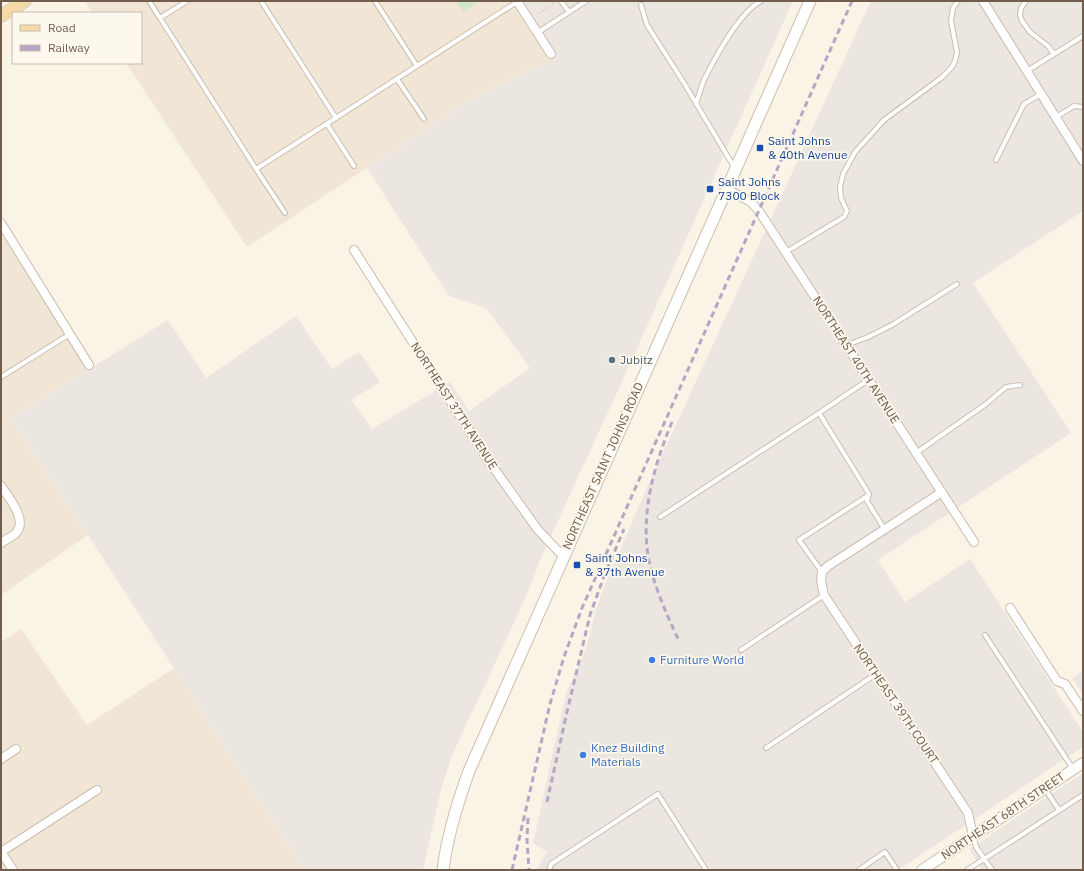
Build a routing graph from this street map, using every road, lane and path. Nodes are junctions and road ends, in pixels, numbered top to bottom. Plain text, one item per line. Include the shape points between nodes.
1 (25, 1) edge
2 (149, 1) edge
3 (187, 1) edge
4 (261, 1) edge
5 (375, 1) edge
6 (517, 1) edge
7 (558, 1) edge
8 (561, 1) edge
9 (586, 1) edge
10 (760, 1) edge
11 (810, 1) edge
12 (958, 1) edge
13 (983, 1) edge
14 (1026, 1) edge
15 (641, 5) dead end
16 (569, 12) junction
17 (539, 13) dead end
18 (1, 16) edge
19 (160, 18) junction
20 (537, 33) junction
21 (1083, 36) edge
22 (551, 54) dead end
23 (1054, 54) junction
24 (417, 66) junction
25 (1027, 71) junction
26 (397, 78) junction
27 (1041, 94) junction
28 (696, 104) junction
29 (1083, 107) edge
30 (1056, 117) junction
31 (336, 118) junction
32 (424, 119) dead end
33 (327, 124) junction
34 (996, 160) dead end
35 (1083, 161) edge
36 (354, 166) dead end
37 (256, 169) junction
38 (735, 170) junction
39 (727, 190) junction
40 (284, 213) dead end
41 (1, 223) edge
42 (354, 250) dead end
43 (786, 252) junction
44 (957, 284) dead end
45 (70, 334) junction
46 (847, 345) junction
47 (89, 366) dead end
48 (1, 377) edge
49 (869, 380) junction
50 (1020, 385) dead end
51 (818, 413) junction
52 (916, 453) junction
53 (1, 486) edge
54 (942, 492) junction
55 (869, 494) junction
56 (660, 517) dead end
57 (885, 530) junction
58 (1, 542) edge
59 (974, 542) dead end
60 (563, 556) junction
61 (822, 572) junction
62 (824, 596) junction
63 (1010, 608) dead end
64 (985, 635) dead end
65 (741, 650) dead end
66 (876, 674) junction
67 (1083, 711) edge
68 (766, 748) dead end
69 (16, 749) dead end
70 (1, 759) edge
71 (1083, 763) edge
72 (1074, 769) junction
73 (1045, 788) junction
74 (97, 790) dead end
75 (1083, 795) edge
76 (1060, 810) junction
77 (973, 836) junction
78 (1, 852) edge
79 (984, 859) junction
80 (13, 870) edge
81 (443, 870) edge
82 (549, 870) edge
83 (706, 870) edge
84 (859, 870) edge
85 (897, 870) edge
86 (922, 870) edge
87 (967, 870) edge
88 (992, 870) edge

1 - 18 main road
2 - 19 lane
3 - 19 lane
4 - 31 lane
5 - 24 lane
6 - 20 street
6 - 24 lane
7 - 17 path
8 - 16 lane
9 - 16 lane
10 - 28 lane via 741,18 724,44 705,79
11 - 38 main road, NORTHEAST SAINT JOHNS ROAD
12 - 43 lane via 953,8 952,21 957,52 952,67 884,120 855,152 843,174 840,187 841,198 847,211 844,217
13 - 25 street
14 - 23 lane via 1021,8 1022,21
15 - 28 lane via 647,25
16 - 20 lane
19 - 37 lane
20 - 22 street
21 - 23 lane
23 - 25 lane
24 - 26 lane
25 - 27 street
26 - 31 lane
26 - 32 lane
27 - 30 street
27 - 34 lane via 1024,104
28 - 38 lane
29 - 30 lane via 1074,106
30 - 35 street
31 - 33 lane
33 - 36 lane
33 - 37 lane
37 - 40 lane
38 - 39 main road, NORTHEAST SAINT JOHNS ROAD
39 - 43 street, NORTHEAST 40TH AVENUE via 759,210
39 - 60 main road, NORTHEAST SAINT JOHNS ROAD
41 - 45 street
42 - 60 street, NORTHEAST 37TH AVENUE via 488,460 538,530
43 - 46 street, NORTHEAST 40TH AVENUE
44 - 46 lane via 892,325 868,338
45 - 47 street
45 - 48 lane
46 - 49 street, NORTHEAST 40TH AVENUE
49 - 51 lane
49 - 52 street, NORTHEAST 40TH AVENUE
50 - 52 lane via 1006,387
51 - 55 lane
51 - 56 lane
52 - 54 street, NORTHEAST 40TH AVENUE
53 - 58 street via 19,514 20,520 15,534
54 - 57 street
54 - 59 street, NORTHEAST 40TH AVENUE
55 - 57 lane via 867,501
55 - 61 lane via 800,540
57 - 61 street via 832,562
60 - 81 main road, NORTHEAST SAINT JOHNS ROAD via 468,771 448,838
61 - 62 street, NORTHEAST 39TH COURT via 820,581
62 - 65 lane
62 - 66 street, NORTHEAST 39TH COURT
63 - 67 street via 1057,681 1065,684
64 - 72 lane
66 - 68 lane
66 - 77 street, NORTHEAST 39TH COURT via 968,813
69 - 70 street
71 - 72 street, NORTHEAST 68TH STREET
72 - 73 street, NORTHEAST 68TH STREET
73 - 76 lane
73 - 77 street, NORTHEAST 68TH STREET
74 - 78 street
75 - 76 lane
76 - 79 lane
77 - 79 lane via 976,847
77 - 86 street, NORTHEAST 68TH STREET
78 - 80 street
79 - 87 lane
79 - 88 lane
82 - 83 lane via 550,864 658,794
84 - 85 lane via 885,852

